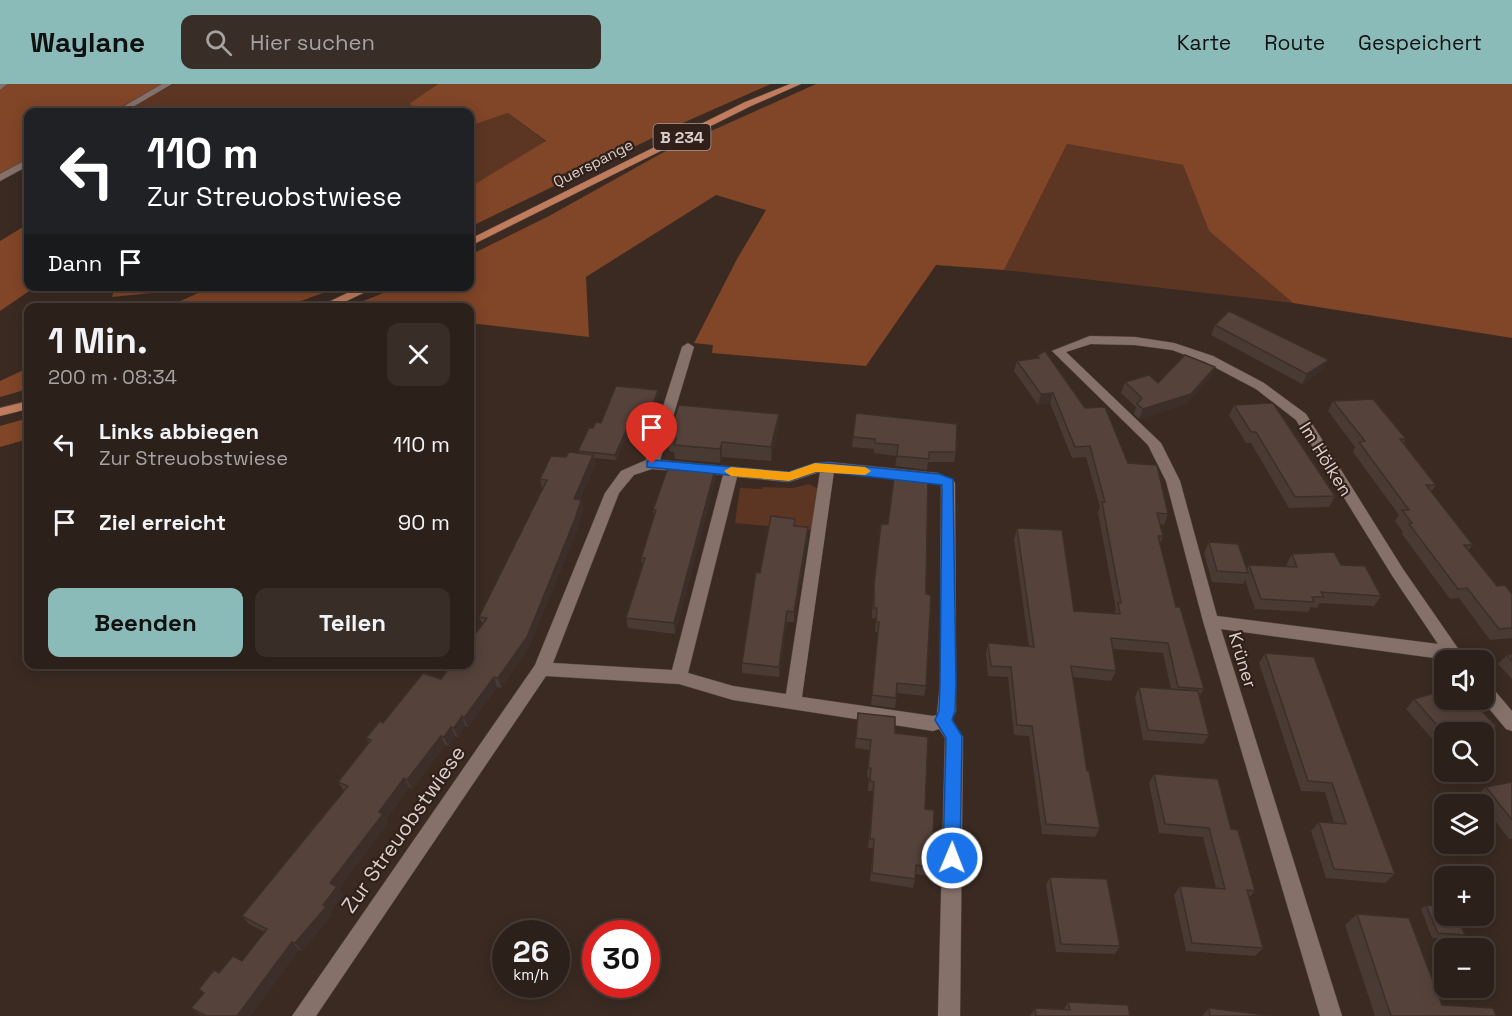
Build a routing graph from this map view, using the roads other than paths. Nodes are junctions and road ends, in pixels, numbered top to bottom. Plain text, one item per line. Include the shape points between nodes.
1 (168, 84) edge
2 (796, 84) edge
3 (125, 108) edge
4 (24, 164) edge
5 (0, 178) edge
6 (474, 241) edge
7 (361, 291) edge
8 (333, 303) edge
9 (688, 347) dead end
10 (1059, 351) joint
11 (24, 406) edge
12 (0, 412) edge
13 (652, 464) junction
14 (828, 467) junction
15 (731, 471) junction
16 (1211, 621) junction
17 (1451, 650) edge
18 (1434, 653) edge
19 (542, 669) junction
20 (679, 677) junction
21 (793, 701) junction
22 (1494, 702) edge
23 (943, 720) junction
24 (1512, 724) edge
25 (303, 1016) edge
26 (949, 1016) edge
27 (1331, 1016) edge

1 - 3 street
2 - 6 main road, Querspange / B 234 via 747,104
4 - 5 street
7 - 8 main road
9 - 13 street
10 - 16 street, Krüner via 1154,443 1173,481
10 - 17 street, Im Hölken via 1090,340 1174,347 1209,359 1260,386 1300,417
11 - 12 main road
13 - 15 street, Zur Streuobstwiese
13 - 19 street, Zur Streuobstwiese via 636,467 623,476 613,491 582,564 562,628
14 - 15 street, Zur Streuobstwiese via 789,477
14 - 21 street
14 - 23 street, Zur Streuobstwiese via 939,478 948,483 948,683
15 - 20 street
16 - 18 street
16 - 27 street, Krüner
19 - 20 street
19 - 25 street, Zur Streuobstwiese
20 - 21 street via 734,693
21 - 23 street via 933,724
22 - 24 street
23 - 26 street via 954,736

